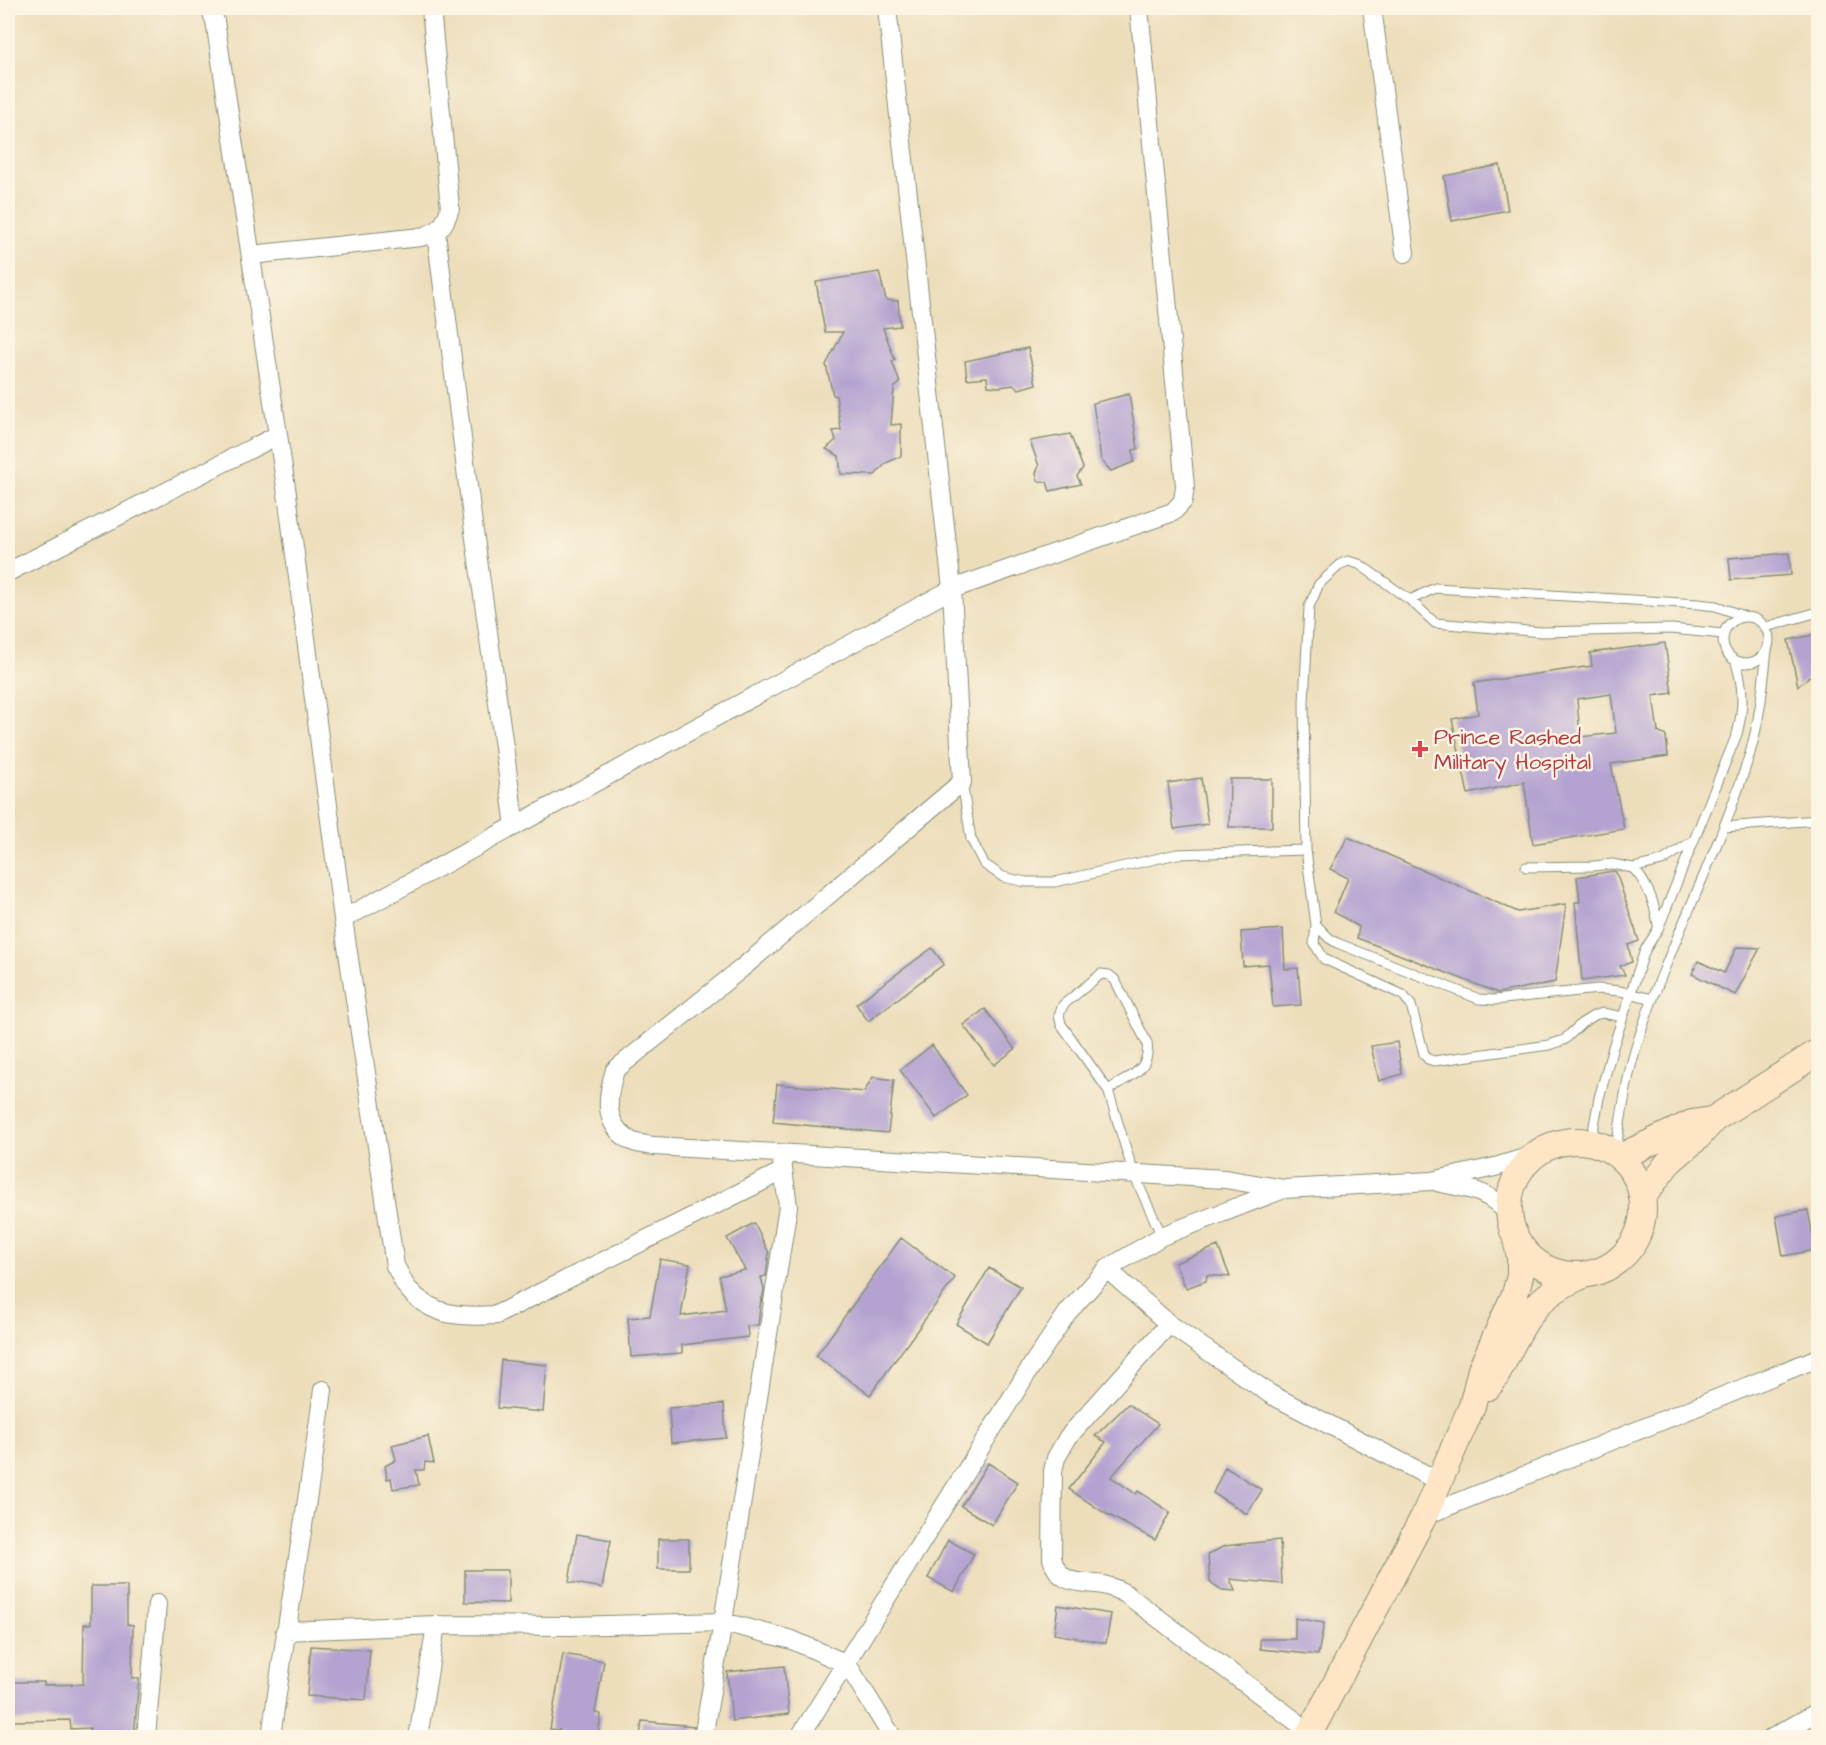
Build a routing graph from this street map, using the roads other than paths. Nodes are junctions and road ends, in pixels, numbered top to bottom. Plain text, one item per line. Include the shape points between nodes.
1 (210, 8) edge
2 (431, 8) edge
3 (887, 8) edge
4 (1139, 8) edge
5 (1372, 8) edge
6 (436, 232) junction
7 (1405, 253) dead end
8 (251, 255) junction
9 (278, 435) junction
10 (8, 572) edge
11 (952, 589) junction
12 (1410, 600) junction
13 (1818, 612) edge
14 (1746, 617) junction
15 (1766, 627) junction
16 (1724, 634) junction
17 (1767, 650) junction
18 (1734, 660) junction
19 (963, 782) junction
20 (1818, 820) edge
21 (515, 826) junction
22 (1724, 827) junction
23 (1694, 840) junction
24 (1306, 850) junction
25 (1526, 867) dead end
26 (1633, 868) junction
27 (343, 919) junction
28 (1316, 925) junction
29 (1658, 929) junction
30 (1632, 993) junction
31 (1653, 999) junction
32 (1623, 1017) junction
33 (1818, 1052) edge
34 (1108, 1090) junction
35 (1714, 1119) junction
36 (1591, 1142) junction
37 (1534, 1155) junction
38 (1618, 1155) junction
39 (782, 1162) junction
40 (1134, 1175) junction
41 (1432, 1181) junction
42 (1284, 1189) junction
43 (1642, 1198) junction
44 (1512, 1225) junction
45 (1162, 1236) junction
46 (1107, 1269) junction
47 (1583, 1275) junction
48 (1168, 1324) junction
49 (1818, 1358) edge
50 (323, 1390) dead end
51 (1472, 1406) junction
52 (1440, 1482) junction
53 (1424, 1515) junction
54 (157, 1604) dead end
55 (723, 1622) junction
56 (436, 1625) junction
57 (285, 1631) junction
58 (847, 1664) junction
59 (1818, 1712) edge
60 (1308, 1735) edge
61 (146, 1737) edge
62 (271, 1737) edge
63 (418, 1737) edge
64 (703, 1737) edge
65 (799, 1737) edge
66 (893, 1737) edge
67 (1773, 1737) edge

1 - 8 street
2 - 6 street via 450,208
3 - 11 street
4 - 11 street via 1185,486 1183,501 1173,512
5 - 7 street
6 - 8 street via 421,237
6 - 21 street
8 - 9 street
9 - 10 street
9 - 27 street
11 - 19 street
11 - 21 street
12 - 14 lane via 1435,588 1698,604
12 - 16 lane via 1435,623 1542,632 1671,628
12 - 24 lane via 1359,564 1348,561 1319,584 1310,607 1304,702
13 - 15 lane
14 - 15 lane
14 - 16 lane via 1732,621
15 - 17 lane
16 - 18 lane via 1725,649
17 - 18 lane via 1749,663
17 - 22 lane via 1750,753
18 - 23 lane via 1741,678 1743,712
19 - 24 lane via 970,839 984,864 1003,877 1026,882 1055,882 1177,854
19 - 39 street via 615,1070 608,1112 620,1132 633,1142
20 - 22 lane
21 - 27 street
22 - 31 lane
23 - 26 lane via 1662,861
23 - 29 lane
24 - 28 lane
25 - 26 lane via 1612,864
26 - 29 lane via 1651,897
27 - 39 street via 395,1266 409,1290 435,1310 465,1317 496,1315
28 - 30 lane via 1337,943 1479,999 1598,989
28 - 32 lane via 1314,943 1324,959 1408,999 1424,1054 1434,1061 1549,1046 1564,1040 1595,1015
29 - 30 lane via 1644,950
30 - 31 lane
30 - 32 lane
31 - 38 lane via 1633,1058
32 - 36 lane via 1601,1090
33 - 35 street
34 - 34 lane via 1142,1069 1149,1055 1147,1043 1115,980 1101,974 1063,1005 1059,1015 1061,1024
34 - 40 lane
35 - 38 street via 1692,1124
35 - 43 street via 1668,1162
36 - 37 street via 1552,1145
36 - 38 street
37 - 41 street
37 - 44 street via 1519,1171 1511,1192
38 - 43 street via 1635,1175
39 - 40 street
39 - 55 street via 788,1206
40 - 42 street via 1225,1179
40 - 45 lane
41 - 42 street
41 - 44 street via 1487,1194 1500,1203
42 - 45 street
43 - 47 street via 1642,1219 1635,1239 1622,1257 1604,1269
44 - 47 street via 1526,1253 1543,1266 1562,1274
44 - 51 street via 1520,1276 1482,1369
45 - 46 street
46 - 48 street
46 - 58 street via 1068,1312 1034,1362
47 - 51 street via 1548,1295 1533,1310 1495,1378
48 - 52 street via 1270,1394
48 - 60 street via 1068,1437 1056,1458 1051,1490 1054,1568 1067,1580 1106,1586 1126,1594
49 - 53 street
50 - 57 street
51 - 52 street
52 - 53 street
53 - 60 street
54 - 61 street
55 - 56 street
55 - 58 street via 792,1640
55 - 64 street
56 - 57 street
56 - 63 street
57 - 62 street
58 - 65 street
58 - 66 street
59 - 67 street

